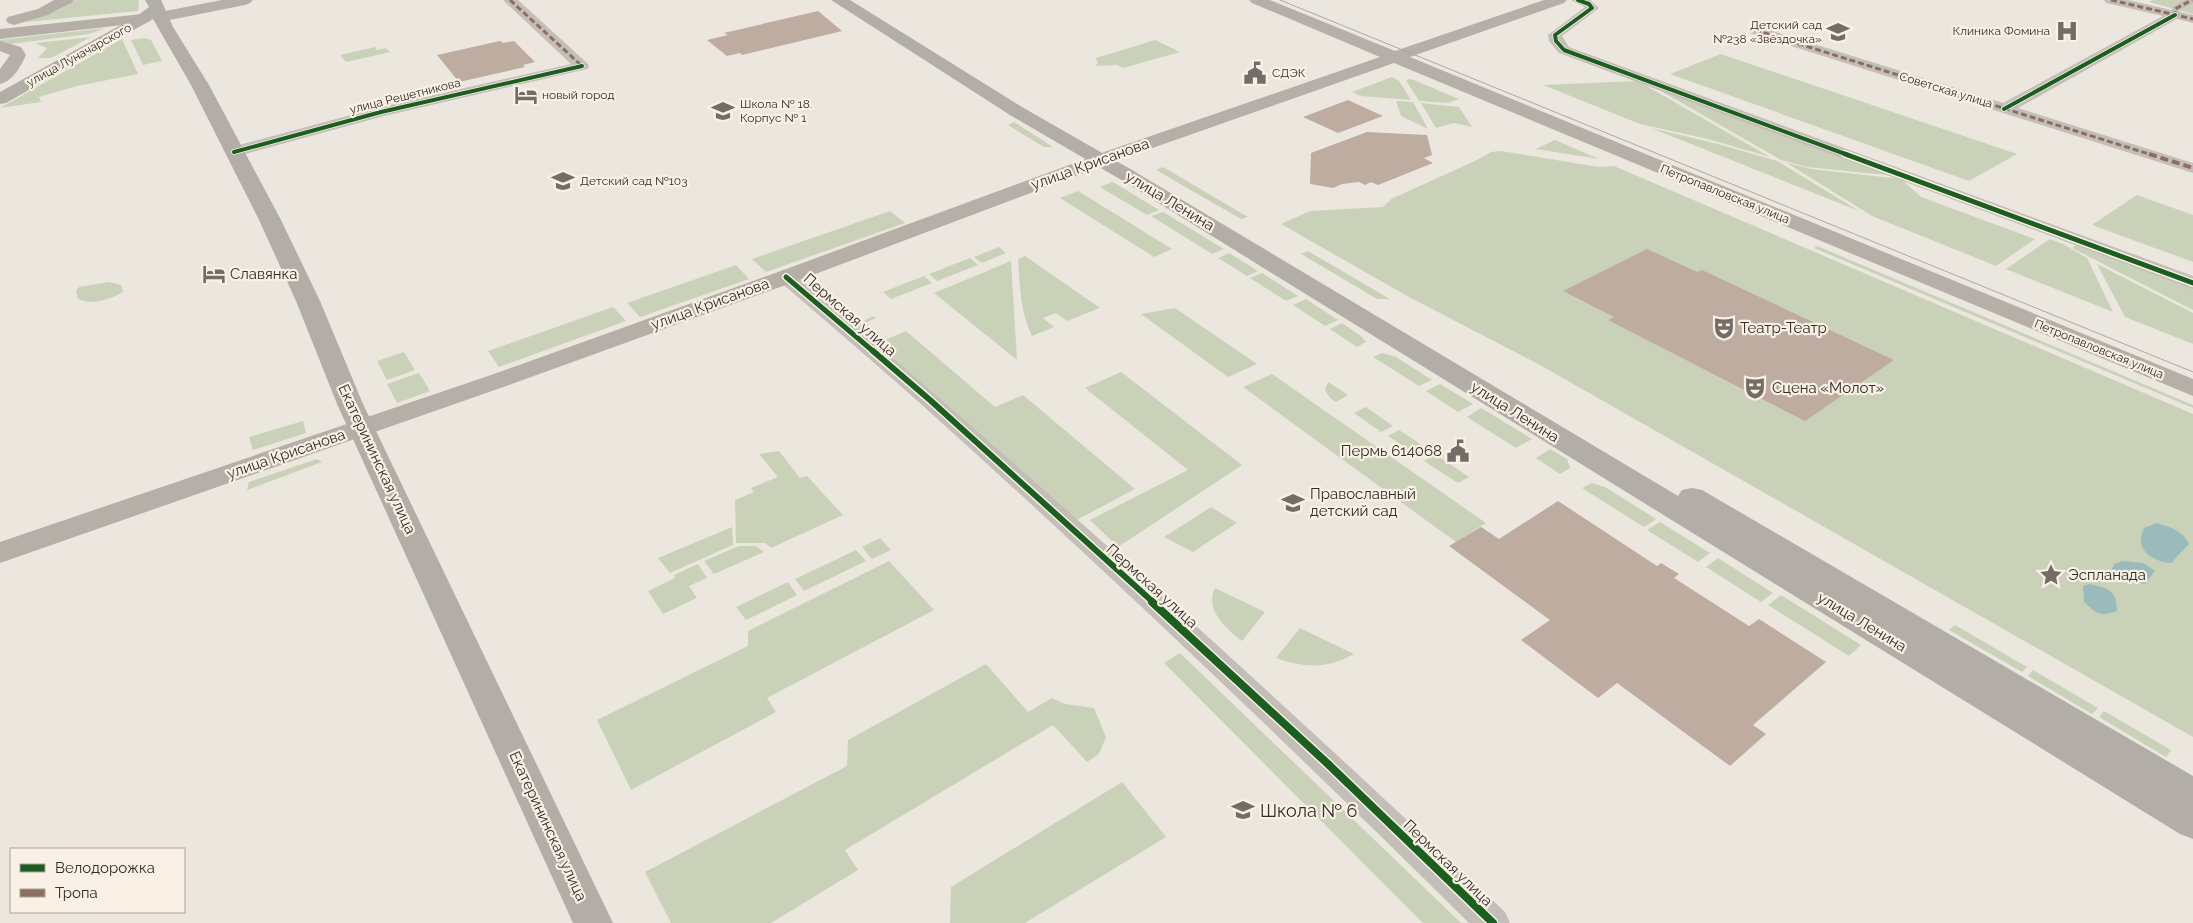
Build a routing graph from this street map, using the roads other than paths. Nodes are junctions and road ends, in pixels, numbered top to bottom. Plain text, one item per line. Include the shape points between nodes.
1 (66, 0) edge
2 (245, 0) edge
3 (510, 0) edge
4 (839, 0) edge
5 (855, 0) edge
6 (1257, 0) edge
7 (1560, 0) edge
8 (1578, 0) edge
9 (2111, 0) edge
10 (2192, 0) edge
11 (153, 11) edge
12 (2175, 15) junction
13 (2193, 19) edge
14 (0, 23) edge
15 (1755, 30) dead end
16 (0, 34) edge
17 (0, 46) edge
18 (1395, 58) junction
19 (0, 79) edge
20 (0, 99) edge
21 (2004, 108) junction
22 (234, 152) junction
23 (1108, 157) junction
24 (2193, 168) edge
25 (786, 277) junction
26 (2193, 283) edge
27 (2193, 388) edge
28 (362, 427) junction
29 (0, 553) edge
30 (2193, 794) edge
31 (2193, 822) edge
32 (593, 923) edge
33 (1493, 923) edge

1 - 14 main road via 43,12
2 - 11 main road
3 - 22 street, улица Решетникова via 582,66 381,112
4 - 23 main road, улица Ленина via 1016,111
5 - 23 main road, улица Ленина
6 - 18 main road, Петропавловская улица
7 - 18 main road, улица Крисанова
8 - 26 street via 1592,8 1555,34 1556,41 1564,50
9 - 12 street
10 - 12 street via 2174,9
11 - 16 main road
11 - 20 main road, улица Луначарского
11 - 22 main road, Екатерининская улица via 200,85
12 - 13 street
12 - 21 street
15 - 21 street, Советская улица
17 - 19 main road via 15,50 18,55
18 - 23 main road, улица Крисанова
18 - 27 main road, Петропавловская улица
21 - 24 street, Советская улица
22 - 28 main road, Екатерининская улица via 306,296
23 - 25 main road, улица Крисанова
23 - 30 main road, улица Ленина
23 - 31 main road, улица Ленина
25 - 28 main road, улица Крисанова
25 - 33 street, Пермская улица via 930,400 1178,625
28 - 29 main road, улица Крисанова
28 - 32 main road, Екатерининская улица

